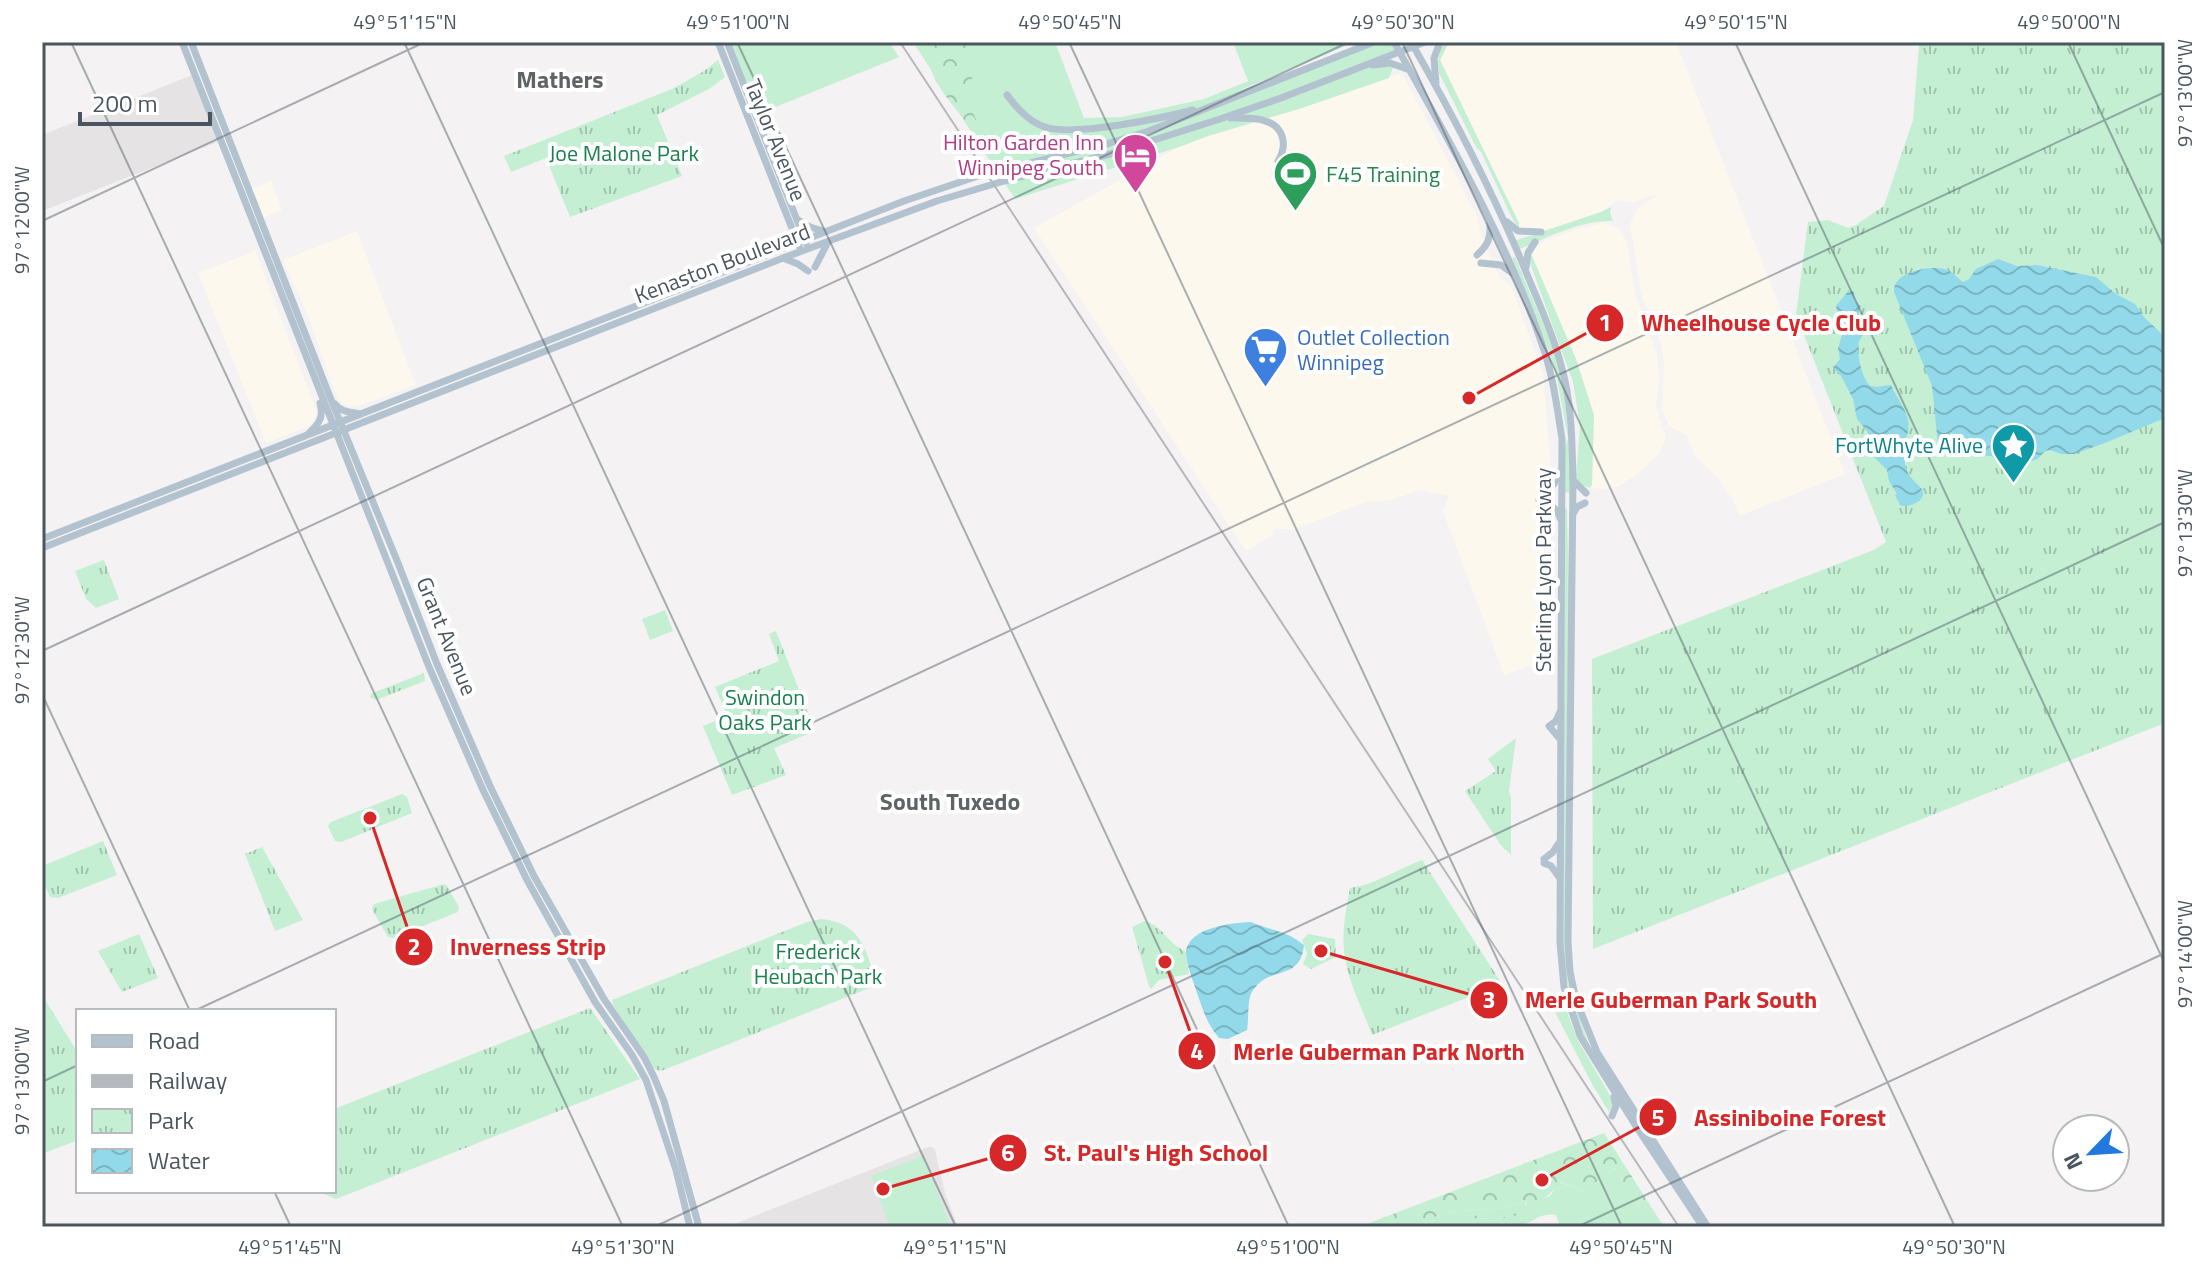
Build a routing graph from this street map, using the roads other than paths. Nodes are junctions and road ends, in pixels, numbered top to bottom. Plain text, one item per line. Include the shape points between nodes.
1 (182, 42) edge
2 (191, 42) edge
3 (718, 42) edge
4 (727, 42) edge
5 (1361, 42) edge
6 (1374, 42) edge
7 (1394, 42) edge
8 (1425, 42) edge
9 (1440, 42) edge
10 (1412, 44) edge
11 (1350, 52) junction
12 (1399, 52) junction
13 (1363, 66) junction
14 (1408, 70) junction
15 (1437, 90) junction
16 (1007, 95) dead end
17 (1223, 102) junction
18 (1220, 119) junction
19 (1278, 161) dead end
20 (1502, 215) junction
21 (1489, 217) junction
22 (796, 218) junction
23 (791, 227) junction
24 (826, 231) junction
25 (1541, 232) dead end
26 (801, 241) junction
27 (829, 242) junction
28 (1535, 242) dead end
29 (780, 249) junction
30 (805, 250) junction
31 (783, 258) junction
32 (1527, 273) junction
33 (1515, 275) junction
34 (314, 377) junction
35 (330, 397) junction
36 (361, 418) junction
37 (338, 427) junction
38 (307, 435) junction
39 (294, 448) junction
40 (1562, 454) junction
41 (345, 457) junction
42 (359, 470) junction
43 (1573, 480) junction
44 (1586, 493) dead end
45 (1585, 503) dead end
46 (1572, 516) junction
47 (1561, 527) junction
48 (42, 539) edge
49 (42, 548) edge
50 (1560, 838) junction
51 (1560, 881) junction
52 (1602, 1073) junction
53 (1632, 1113) junction
54 (1612, 1116) dead end
55 (690, 1227) edge
56 (699, 1227) edge
57 (1706, 1227) edge

1 - 34 main road, Grant Avenue
2 - 35 main road, Grant Avenue
3 - 23 main road, Taylor Avenue
4 - 22 main road, Taylor Avenue
5 - 11 main road
6 - 11 main road, Kenaston Boulevard
7 - 12 main road, Sterling Lyon Parkway
8 - 10 main road, Kenaston Boulevard
9 - 15 main road via 1434,58
10 - 12 main road, Kenaston Boulevard
10 - 15 main road, Sterling Lyon Parkway
11 - 17 main road, Kenaston Boulevard
12 - 13 main road, Kenaston Boulevard
12 - 14 main road, Sterling Lyon Parkway
13 - 14 main road via 1390,63
13 - 18 main road, Kenaston Boulevard
14 - 21 main road, Sterling Lyon Parkway
15 - 20 main road, Sterling Lyon Parkway
16 - 17 main road via 1034,122 1056,130 1182,113
17 - 24 main road, Kenaston Boulevard via 1110,143 956,183
18 - 19 main road via 1274,125 1284,140
18 - 27 main road, Kenaston Boulevard via 961,192
20 - 25 main road via 1518,231
20 - 32 main road, Sterling Lyon Parkway
21 - 33 main road, Sterling Lyon Parkway
21 - 33 main road via 1489,240 1479,259
22 - 24 main road
22 - 26 main road, Taylor Avenue
23 - 26 main road, Taylor Avenue
23 - 29 main road
24 - 26 main road, Kenaston Boulevard
26 - 29 main road, Kenaston Boulevard
26 - 30 main road, Taylor Avenue
27 - 30 main road, Kenaston Boulevard
27 - 31 main road via 811,269
28 - 32 main road via 1528,253
29 - 36 main road, Kenaston Boulevard
30 - 31 main road, Kenaston Boulevard
31 - 36 main road, Kenaston Boulevard
32 - 43 main road, Sterling Lyon Parkway via 1562,366
33 - 40 main road, Sterling Lyon Parkway via 1543,345
34 - 37 main road, Grant Avenue
34 - 38 main road via 322,414
35 - 36 main road via 338,408
35 - 37 main road, Grant Avenue
36 - 37 main road, Kenaston Boulevard
36 - 42 main road via 352,438
37 - 38 main road, Kenaston Boulevard
37 - 39 main road, Kenaston Boulevard
37 - 41 main road, Grant Avenue
37 - 42 main road, Grant Avenue
38 - 48 main road, Kenaston Boulevard
39 - 41 main road via 327,441
39 - 49 main road, Kenaston Boulevard
40 - 47 main road, Sterling Lyon Parkway
40 - 47 main road via 1557,480 1540,496 1558,512
41 - 55 main road, Grant Avenue via 483,790 595,1002 646,1080
42 - 56 main road, Grant Avenue via 490,786 604,999 654,1077
43 - 44 main road
43 - 46 main road, Sterling Lyon Parkway
45 - 46 main road
46 - 53 main road, Sterling Lyon Parkway via 1570,972 1584,1025
47 - 50 main road, Sterling Lyon Parkway
50 - 51 main road, Sterling Lyon Parkway
50 - 51 main road via 1544,861
51 - 52 main road, Sterling Lyon Parkway via 1564,987 1580,1036
52 - 53 main road, Sterling Lyon Parkway
52 - 54 main road via 1616,1102
53 - 57 main road

